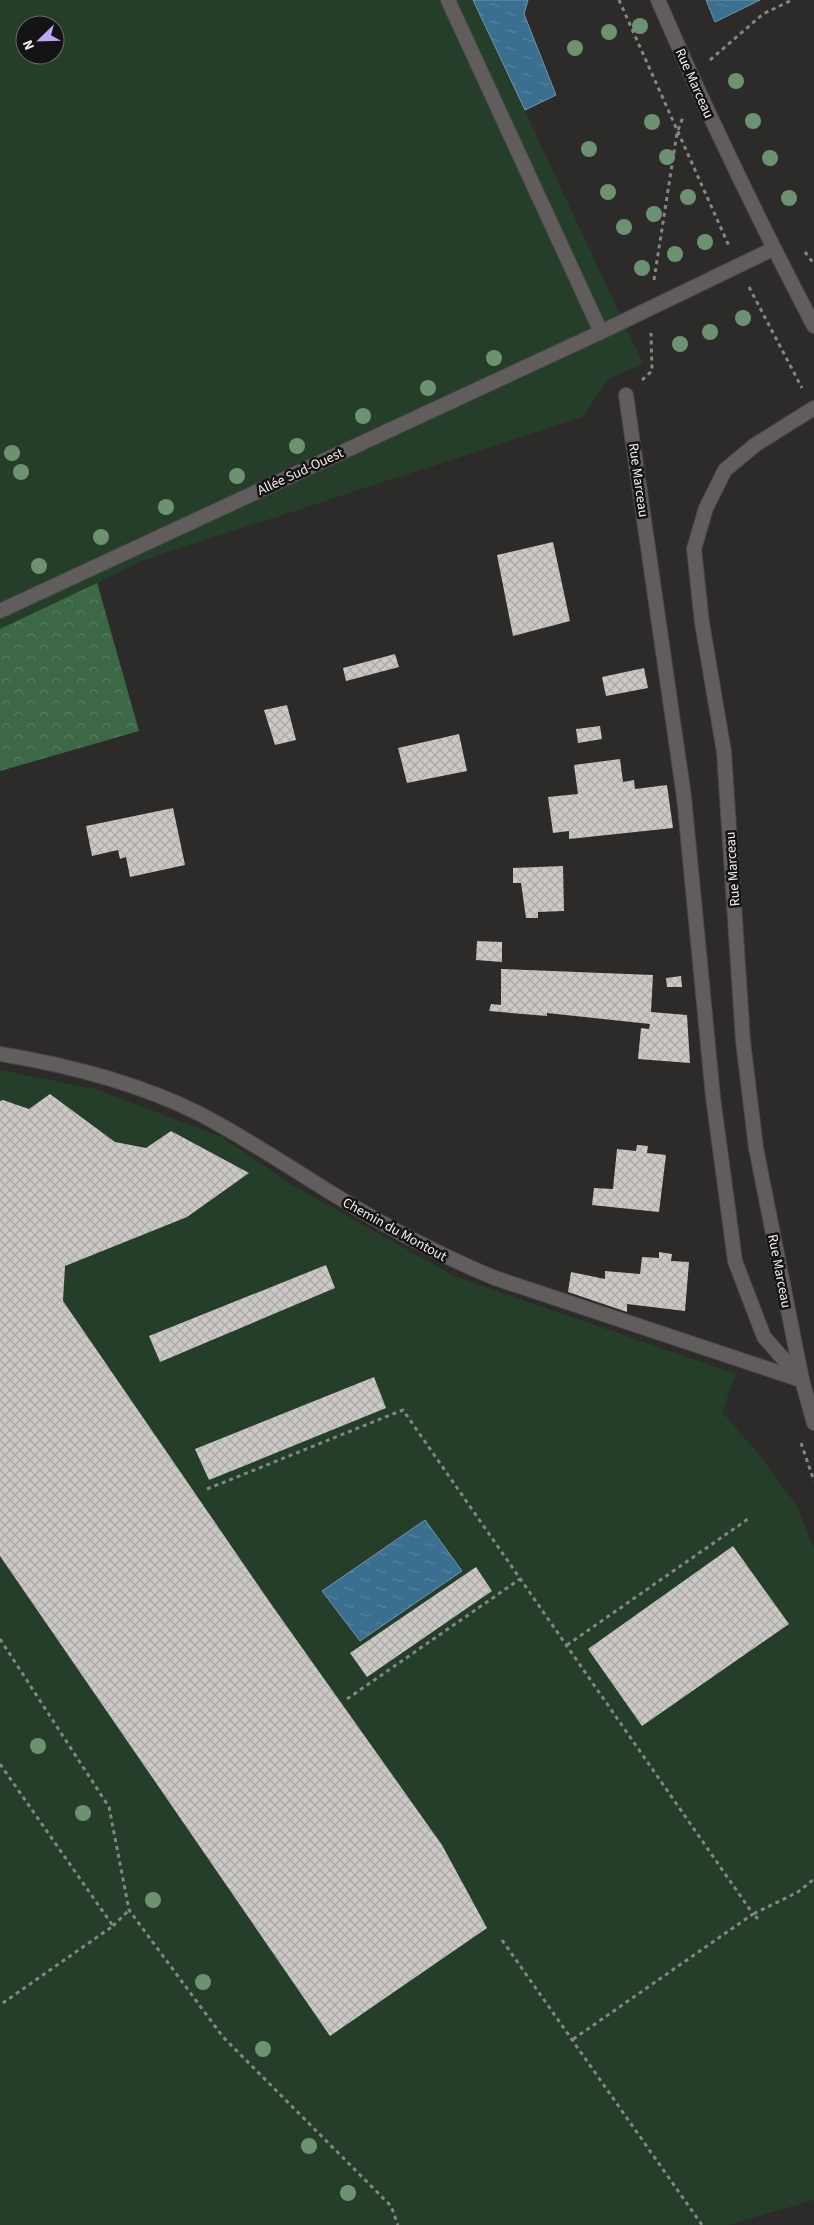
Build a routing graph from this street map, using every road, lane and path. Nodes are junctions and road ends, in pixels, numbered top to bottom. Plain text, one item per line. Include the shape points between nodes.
1 (448, 0) edge
2 (619, 0) edge
3 (658, 0) edge
4 (792, 0) edge
5 (707, 62) dead end
6 (677, 133) junction
7 (773, 249) junction
8 (738, 266) junction
9 (650, 308) junction
10 (814, 326) edge
11 (601, 332) junction
12 (626, 395) joint
13 (814, 409) edge
14 (0, 611) edge
15 (0, 1054) edge
16 (802, 1380) junction
17 (814, 1423) edge
18 (207, 1489) dead end
19 (748, 1518) dead end
20 (520, 1578) junction
21 (0, 1639) edge
22 (567, 1645) junction
23 (347, 1699) dead end
24 (0, 1764) edge
25 (814, 1879) edge
26 (128, 1910) junction
27 (753, 1914) junction
28 (758, 1919) dead end
29 (113, 1926) junction
30 (502, 1940) dead end
31 (0, 2005) edge
32 (572, 2040) junction
33 (398, 2225) edge
34 (702, 2225) edge

1 - 11 street
2 - 6 path
3 - 7 street, Rue Marceau
4 - 5 path via 763,14
6 - 8 path
6 - 9 path
7 - 8 street, Allée Sud-Ouest
7 - 10 street, Rue Marceau
8 - 9 street, Allée Sud-Ouest
8 - 13 path
9 - 11 street, Allée Sud-Ouest
9 - 12 path via 652,371
11 - 14 street, Allée Sud-Ouest
12 - 16 street, Rue Marceau via 684,796 713,1097 735,1262 764,1337
13 - 16 street, Rue Marceau via 755,445 725,470 706,508 694,549 702,623 724,752 743,1041 756,1148
15 - 16 street, Chemin du Montout via 148,1092 198,1114 455,1262
16 - 17 street, Rue Marceau
18 - 20 path via 403,1410
19 - 22 path
20 - 22 path
20 - 23 path
21 - 26 path via 109,1807
22 - 27 path
24 - 29 path
25 - 27 path via 798,1892
26 - 29 path
26 - 33 path via 223,2037 390,2206
27 - 28 path
27 - 32 path
29 - 31 path
30 - 32 path
32 - 34 path

